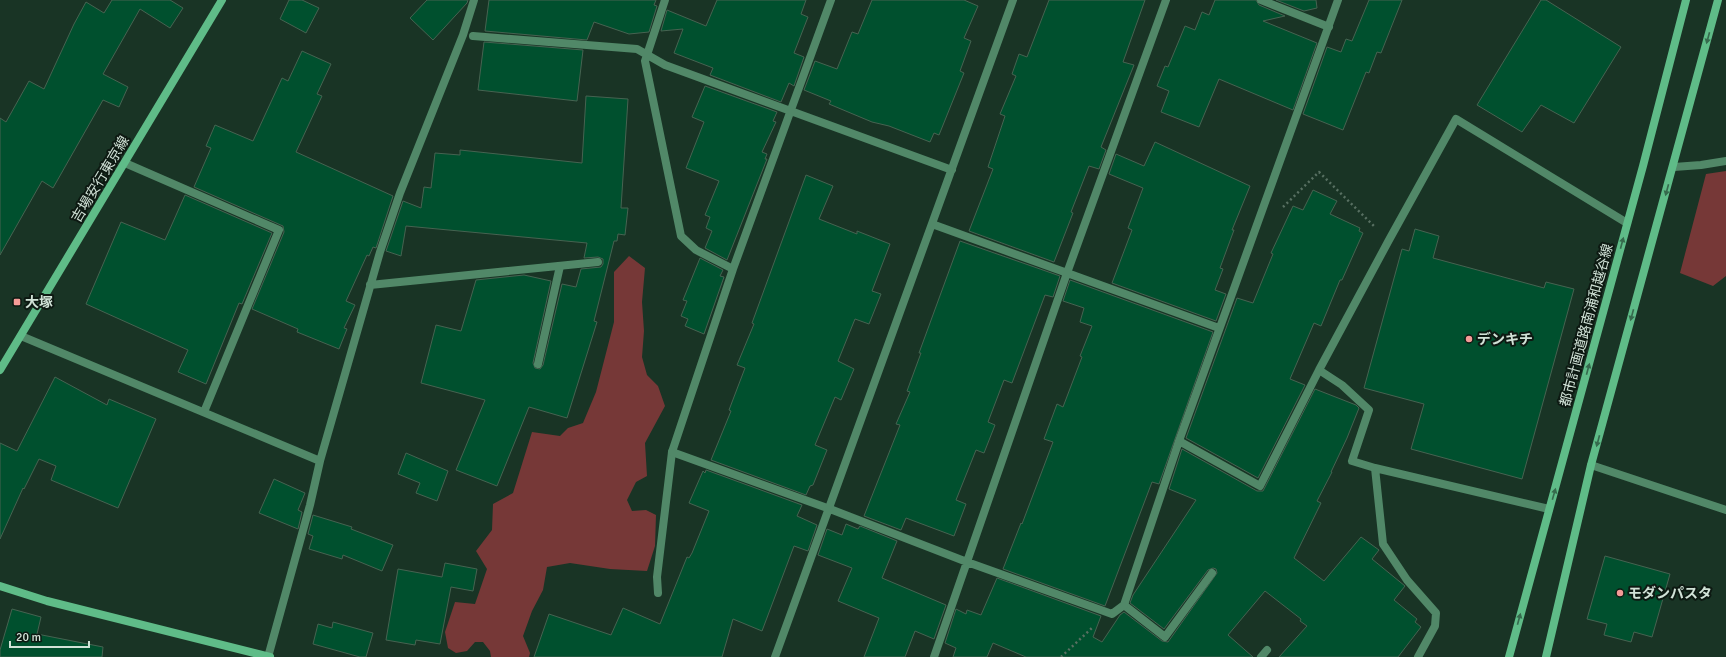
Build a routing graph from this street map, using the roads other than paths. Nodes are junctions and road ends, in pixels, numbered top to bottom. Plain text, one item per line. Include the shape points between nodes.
1 (222, 0) edge
2 (474, 0) edge
3 (665, 0) edge
4 (831, 0) edge
5 (1013, 0) edge
6 (1166, 0) edge
7 (1261, 0) edge
8 (1338, 0) edge
9 (1686, 0) edge
10 (1718, 0) edge
11 (1329, 27) junction
12 (473, 36) dead end
13 (647, 55) junction
14 (791, 111) junction
15 (1726, 161) edge
16 (125, 163) junction
17 (1674, 167) junction
18 (952, 170) junction
19 (1627, 223) junction
20 (932, 224) junction
21 (598, 262) dead end
22 (560, 266) junction
23 (733, 269) junction
24 (1067, 273) junction
25 (370, 285) junction
26 (1219, 328) junction
27 (21, 336) junction
28 (538, 364) dead end
29 (0, 370) edge
30 (1319, 370) junction
31 (204, 412) junction
32 (1179, 441) junction
33 (672, 452) junction
34 (320, 461) junction
35 (1591, 465) junction
36 (1375, 468) junction
37 (830, 509) junction
38 (1550, 509) junction
39 (1726, 510) edge
40 (968, 562) junction
41 (1212, 572) dead end
42 (0, 586) edge
43 (658, 593) dead end
44 (1124, 605) junction
45 (1267, 650) dead end
46 (269, 657) edge
47 (775, 657) edge
48 (934, 657) edge
49 (1261, 657) edge
50 (1418, 657) edge
51 (1509, 657) edge
52 (1546, 657) edge

1 - 16 street, 吉場安行東京線
2 - 25 street via 458,49 400,193
3 - 13 street
4 - 14 street
5 - 18 street
6 - 24 street
7 - 11 street
8 - 11 street
9 - 19 street, 都市計画道路南浦和越谷線
10 -> 17 street
11 - 26 street
12 - 13 street via 637,49
13 - 14 street via 666,65
13 - 23 street via 645,60 681,236 696,250
14 - 18 street
14 - 23 street
15 - 17 street
16 - 27 street, 吉場安行東京線
16 - 31 street via 280,230
17 -> 35 street
18 - 20 street
19 - 30 street via 1456,119
38 -> 19 street, 都市計画道路南浦和越谷線
20 - 24 street
20 - 37 street
21 - 22 street
22 - 25 street
22 - 28 street
23 - 33 street
24 - 26 street
24 - 40 street
25 - 34 street
26 - 32 street
27 - 29 street, 吉場安行東京線
27 - 31 street
30 - 32 street via 1260,486
30 - 36 street via 1342,385 1369,410 1352,461
31 - 34 street
32 - 44 street
33 - 37 street
33 - 43 street via 657,577
34 - 46 street
35 - 39 street
35 - 52 street
36 - 38 street
36 - 50 street via 1383,544 1407,580 1436,613 1435,626
37 - 40 street
37 - 47 street
51 -> 38 street, 都市計画道路南浦和越谷線
40 - 44 street via 1108,613 1112,614
40 - 48 street
41 - 44 street via 1165,637
42 - 46 street via 48,601
45 - 49 street

